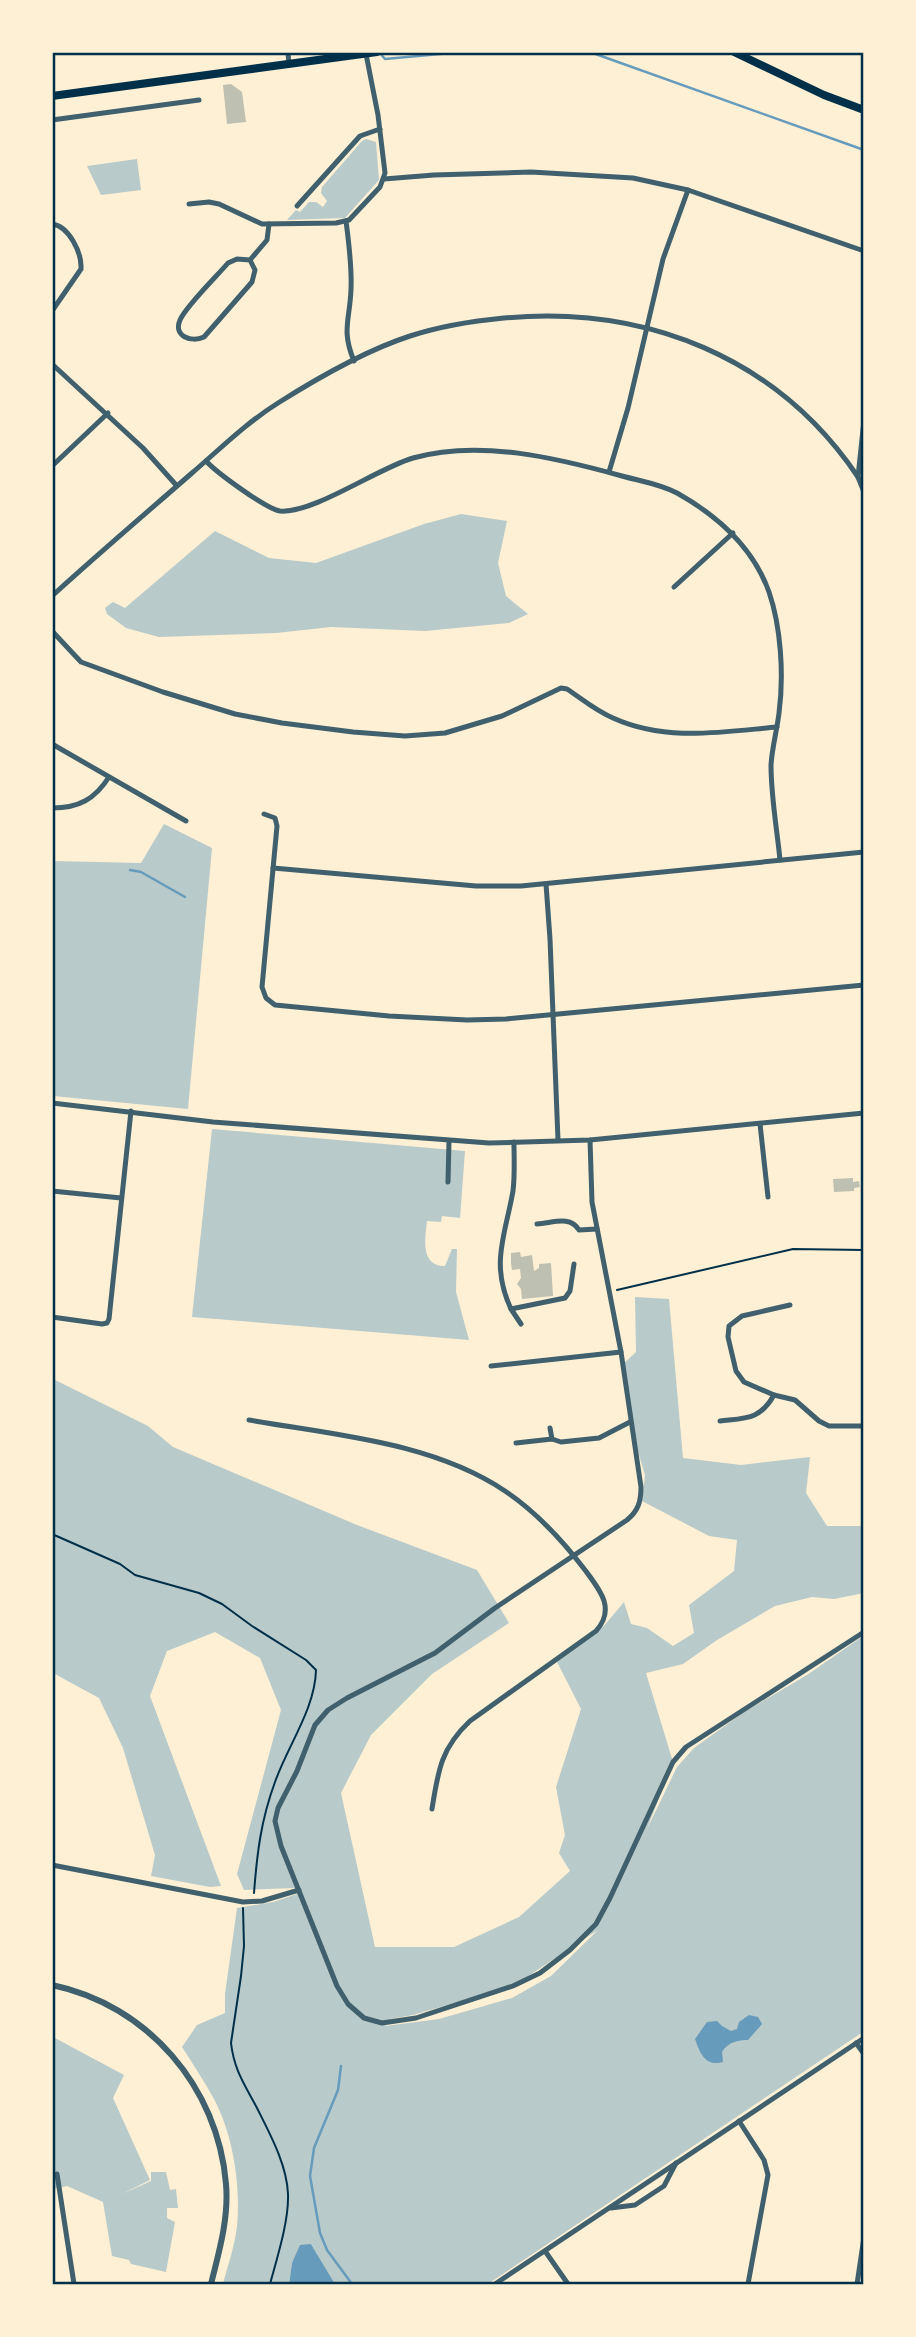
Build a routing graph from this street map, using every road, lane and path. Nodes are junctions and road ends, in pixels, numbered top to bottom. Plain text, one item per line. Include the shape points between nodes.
1 (288, 52) edge
2 (734, 52) edge
3 (373, 53) edge
4 (289, 65) junction
5 (52, 96) edge
6 (198, 100) dead end
7 (863, 110) edge
8 (52, 121) edge
9 (380, 129) junction
10 (384, 180) junction
11 (688, 190) junction
12 (189, 204) dead end
13 (297, 206) dead end
14 (346, 221) junction
15 (52, 224) edge
16 (269, 224) junction
17 (863, 251) edge
18 (250, 260) junction
19 (52, 311) edge
20 (647, 327) junction
21 (355, 361) junction
22 (52, 364) edge
23 (108, 414) junction
24 (863, 420) edge
25 (206, 461) junction
26 (52, 466) edge
27 (609, 472) junction
28 (858, 477) junction
29 (177, 486) junction
30 (863, 492) edge
31 (733, 533) junction
32 (674, 587) dead end
33 (52, 596) edge
34 (52, 631) edge
35 (777, 727) junction
36 (52, 744) edge
37 (109, 777) junction
38 (52, 808) edge
39 (264, 814) dead end
40 (186, 821) dead end
41 (863, 852) edge
42 (780, 860) junction
43 (273, 868) junction
44 (546, 884) junction
45 (863, 985) edge
46 (553, 1015) junction
47 (52, 1103) edge
48 (131, 1111) junction
49 (863, 1113) edge
50 (760, 1124) junction
51 (558, 1140) junction
52 (590, 1140) junction
53 (449, 1141) junction
54 (514, 1142) junction
55 (448, 1182) dead end
56 (52, 1191) edge
57 (768, 1197) dead end
58 (121, 1198) junction
59 (537, 1224) dead end
60 (597, 1229) junction
61 (863, 1250) edge
62 (575, 1264) dead end
63 (610, 1292) junction
64 (790, 1305) dead end
65 (511, 1309) junction
66 (52, 1317) edge
67 (521, 1324) dead end
68 (621, 1352) junction
69 (491, 1366) dead end
70 (774, 1395) junction
71 (248, 1420) dead end
72 (720, 1421) dead end
73 (630, 1422) junction
74 (863, 1426) edge
75 (550, 1428) dead end
76 (552, 1439) junction
77 (516, 1443) dead end
78 (52, 1534) edge
79 (575, 1556) junction
80 (863, 1632) edge
81 (432, 1809) dead end
82 (52, 1865) edge
83 (299, 1890) junction
84 (253, 1901) junction
85 (243, 1902) junction
86 (52, 1984) edge
87 (863, 2038) edge
88 (856, 2043) junction
89 (863, 2054) edge
90 (739, 2121) junction
91 (676, 2163) junction
92 (57, 2174) dead end
93 (607, 2209) junction
94 (863, 2237) edge
95 (545, 2251) junction
96 (74, 2284) edge
97 (211, 2284) edge
98 (270, 2284) edge
99 (495, 2284) edge
100 (568, 2284) edge
101 (748, 2284) edge
102 (857, 2284) edge

1 - 4 street
2 - 7 main road
3 - 4 main road
3 - 9 street
4 - 5 main road
6 - 8 street
9 - 10 street
9 - 13 street via 359,136
10 - 11 street via 570,173 633,178
10 - 14 street
11 - 17 street
11 - 20 street via 663,260
12 - 16 street via 219,204
14 - 16 street
14 - 21 street via 351,262 347,343
15 - 19 street via 65,229 81,261 81,269
16 - 18 street via 267,240
18 - 18 street via 255,270 252,282 208,334 198,340 184,337 180,320 193,303 228,263 237,258
20 - 21 street via 577,316 483,320 408,336
20 - 27 street
20 - 28 street via 715,352 761,379 825,433
21 - 25 street via 275,405
22 - 23 street
23 - 26 street
23 - 29 street
24 - 28 street
25 - 27 street via 280,511 306,506 397,464 443,451 540,457
25 - 29 street
27 - 31 street via 674,492
28 - 30 street
29 - 33 street
31 - 32 street
31 - 35 street via 757,568 776,615
34 - 35 street via 81,662 202,705 282,723 405,736 445,733 493,719 561,688 612,718 656,732 693,734
35 - 42 street via 772,775
36 - 37 street
37 - 38 street via 87,801
37 - 40 street
39 - 43 street via 276,821
41 - 42 street
42 - 44 street
43 - 44 street via 476,886
43 - 46 street via 262,987 275,1005 467,1020
44 - 46 street
45 - 46 street
46 - 51 street
47 - 48 street
48 - 53 street
48 - 58 street
49 - 50 street
50 - 52 street
50 - 57 street
51 - 52 street
51 - 54 street
52 - 60 street
53 - 54 street
53 - 55 street
54 - 65 street via 514,1185 501,1238 500,1266
56 - 58 street
58 - 66 street via 107,1323
59 - 60 street via 565,1220 574,1223 578,1234
60 - 63 street
61 - 63 path via 793,1249
62 - 65 street via 565,1298
63 - 68 street
64 - 70 street via 742,1316 732,1322 728,1332 739,1377
65 - 67 street
68 - 69 street
68 - 73 street
70 - 72 street via 755,1416
70 - 74 street via 795,1400 829,1426
71 - 79 street via 386,1445 456,1466 505,1491
73 - 76 street via 599,1438
73 - 79 street via 641,1487 638,1509
75 - 76 street
76 - 77 street
78 - 84 path via 135,1575 222,1604 316,1670 305,1715 261,1822
79 - 81 street via 604,1598 603,1623 456,1734 438,1772
79 - 83 street via 435,1653 328,1710 315,1725 275,1821
80 - 83 street via 686,1747 673,1762 596,1924 540,1973 513,1986 406,2020 364,2018 337,1986
82 - 85 street
83 - 84 street
84 - 85 street
85 - 98 path via 244,1946 233,2058 287,2180 288,2197
86 - 97 street via 96,1998 132,2019 191,2079 218,2140 226,2185 224,2226
87 - 88 street
88 - 89 street
88 - 90 street
90 - 91 street
90 - 101 street via 764,2160 768,2175
91 - 93 street
91 - 93 street via 664,2186 635,2205
92 - 96 street
93 - 95 street
94 - 102 street
95 - 99 street
95 - 100 street

